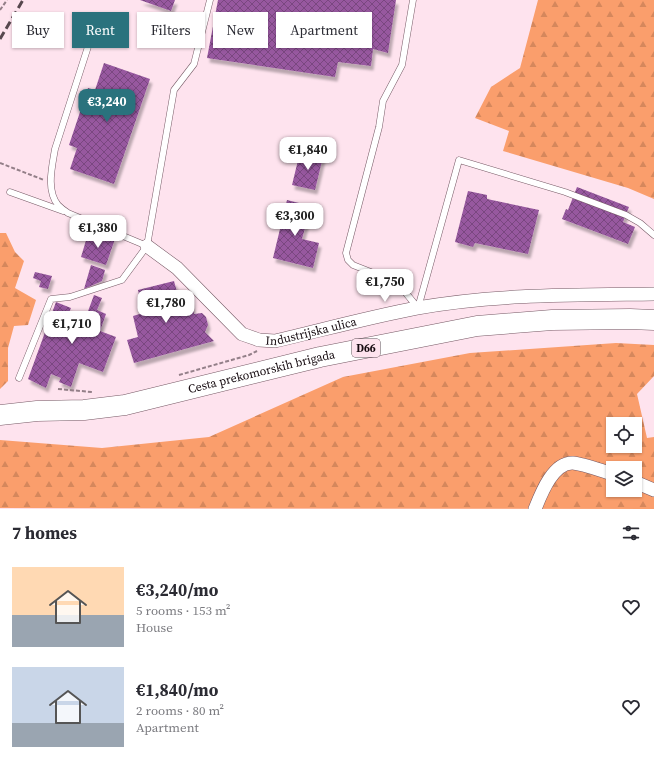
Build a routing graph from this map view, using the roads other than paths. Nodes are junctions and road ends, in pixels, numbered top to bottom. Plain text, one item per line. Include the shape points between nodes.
1 (210, 0) edge
2 (413, 0) edge
3 (88, 48) edge
4 (10, 192) dead end
5 (68, 213) junction
6 (654, 234) edge
7 (147, 246) junction
8 (654, 294) edge
9 (418, 308) junction
10 (654, 320) edge
11 (19, 378) dead end
12 (0, 406) edge
13 (37, 411) junction
14 (0, 415) edge
15 (606, 472) edge
16 (642, 485) edge
17 (654, 490) edge
18 (535, 509) edge

1 - 7 lane via 194,64 174,90
2 - 9 lane via 402,65 383,101 379,127 346,253 353,265 401,287
3 - 5 lane via 52,166 52,195 59,206
4 - 5 lane
5 - 7 lane
6 - 9 lane via 626,215 566,192 459,160
7 - 9 street, Industrijska ulica via 177,268 242,334 259,340 275,341
7 - 11 lane via 122,280 70,296 51,299
8 - 9 street, Industrijska ulica via 538,296
10 - 13 main road, Cesta prekomorskih brigada / D66 via 552,320 477,326 320,357 125,405 84,410
12 - 13 main road, Cesta prekomorskih brigada / D66
13 - 14 main road, Cesta prekomorskih brigada / D66
15 - 18 street via 572,463 558,469 549,480
16 - 17 street

